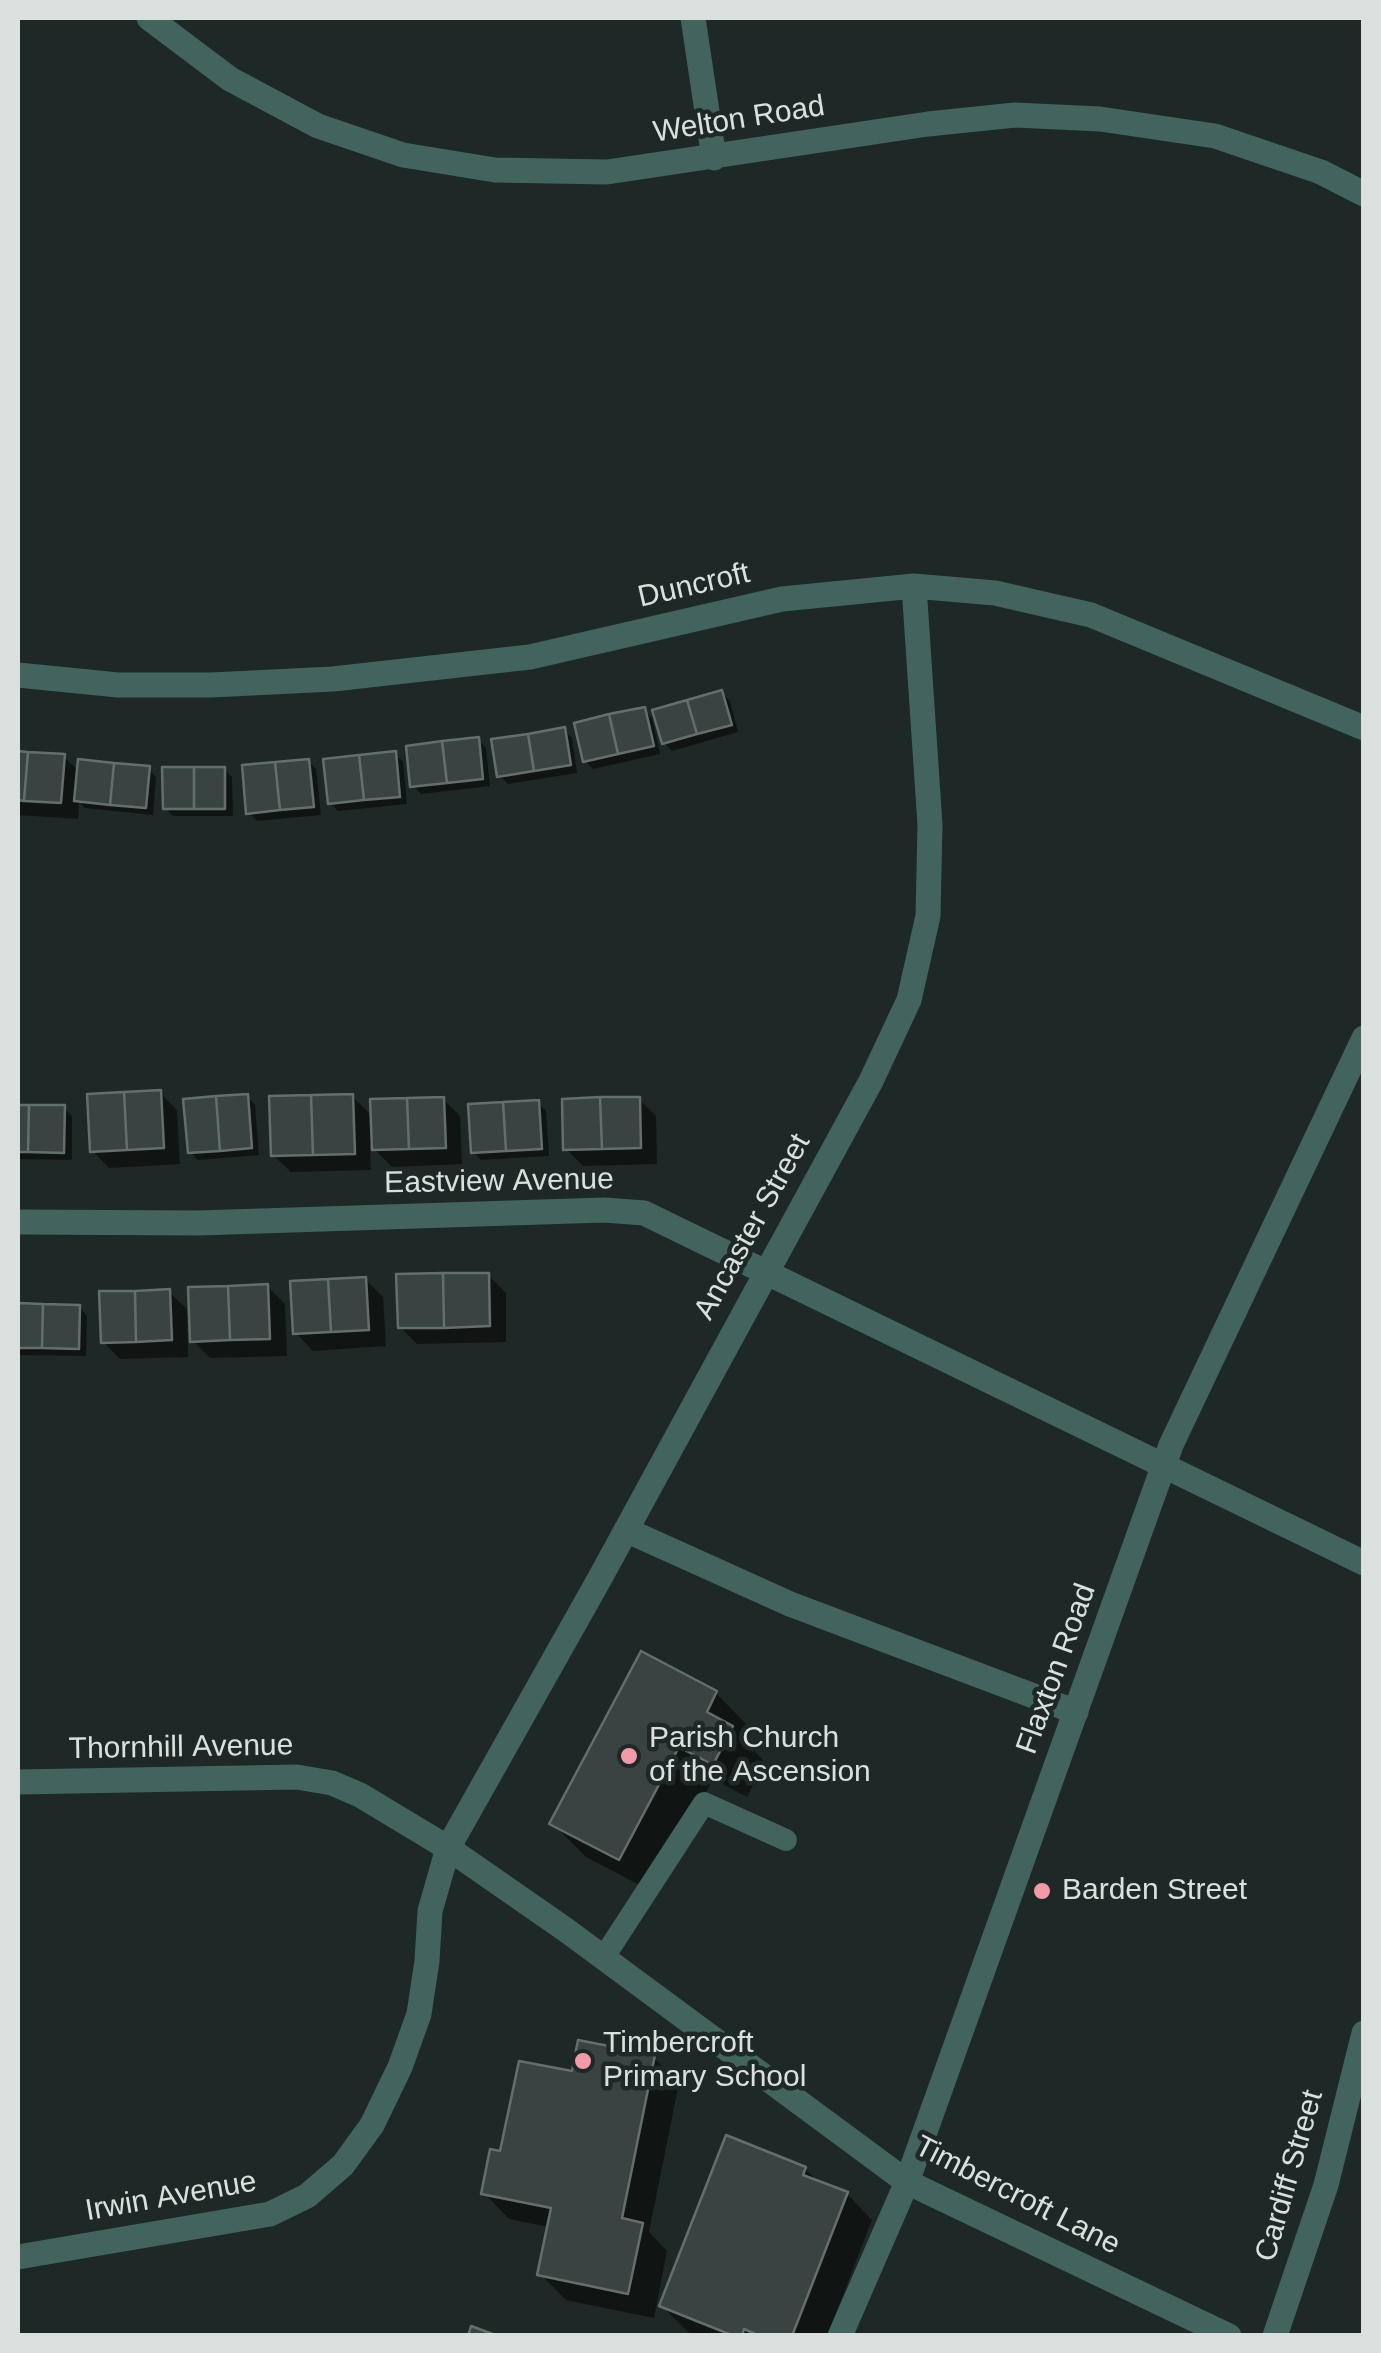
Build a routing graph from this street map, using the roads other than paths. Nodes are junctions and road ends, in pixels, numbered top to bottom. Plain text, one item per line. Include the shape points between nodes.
1 (150, 18) edge
2 (693, 18) edge
3 (714, 158) junction
4 (1364, 194) edge
5 (914, 586) junction
6 (18, 676) edge
7 (1364, 728) edge
8 (1364, 1038) edge
9 (1355, 1077) edge
10 (18, 1222) edge
11 (764, 1272) junction
12 (1164, 1466) junction
13 (626, 1530) junction
14 (1364, 1563) edge
15 (1076, 1712) junction
16 (18, 1782) edge
17 (786, 1840) dead end
18 (448, 1848) junction
19 (604, 1957) junction
20 (1364, 2034) edge
21 (907, 2182) junction
22 (18, 2257) edge
23 (840, 2336) edge
24 (1229, 2336) edge
25 (1275, 2336) edge

1 - 3 street, Welton Road via 230,79 318,126 403,155 495,170 608,172
2 - 3 street
3 - 4 street, Welton Road via 928,124 1015,115 1100,118 1215,136
5 - 6 street, Duncroft via 782,598 530,657 334,679 136,685
5 - 7 street, Duncroft via 995,593 1091,615
5 - 11 street, Ancaster Street via 930,824 928,916 910,1000
8 - 9 street, Flaxton Road
9 - 12 street, Flaxton Road
10 - 11 street, Eastview Avenue via 604,1210 644,1213
11 - 12 street, Eastview Avenue
11 - 13 street, Ancaster Street
12 - 14 street, Eastview Avenue
12 - 15 street, Flaxton Road
13 - 15 street via 790,1604
13 - 18 street, Ancaster Street
15 - 21 street, Flaxton Road
16 - 18 street, Thornhill Avenue via 297,1778 360,1795
17 - 19 lane via 704,1803
18 - 19 street, Timbercroft Lane
18 - 22 street, Irwin Avenue via 430,1911 419,2014 372,2124 343,2165 307,2196 270,2214
19 - 21 street, Timbercroft Lane
20 - 25 street, Cardiff Street via 1326,2184
21 - 23 street, Flaxton Road
21 - 24 street, Timbercroft Lane

